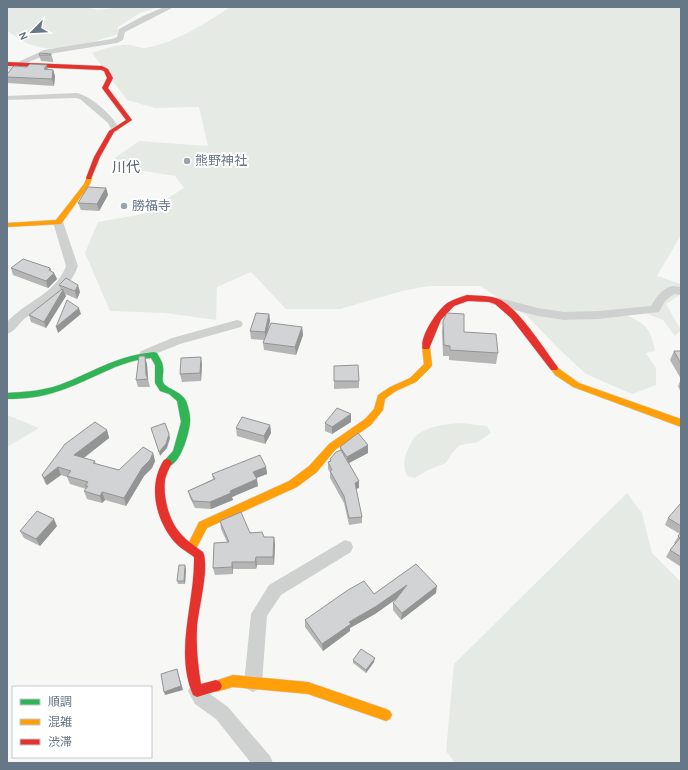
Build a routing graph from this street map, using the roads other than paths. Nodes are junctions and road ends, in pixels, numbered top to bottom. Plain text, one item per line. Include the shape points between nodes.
1 (171, 7) edge
2 (7, 64) edge
3 (18, 64) junction
4 (7, 98) edge
5 (115, 129) junction
6 (58, 222) junction
7 (7, 225) edge
8 (681, 291) edge
9 (493, 300) junction
10 (237, 324) dead end
11 (7, 330) edge
12 (145, 354) junction
13 (7, 396) edge
14 (681, 423) edge
15 (345, 547) dead end
16 (191, 548) junction
17 (253, 683) junction
18 (197, 691) junction
19 (386, 715) dead end
20 (262, 763) edge

1 - 3 street via 153,13 122,31 120,38 39,54
2 - 3 street
3 - 5 street via 106,70 110,78 105,88 129,120
4 - 5 street via 77,95 83,97 112,122
5 - 6 street via 97,157 87,184
6 - 7 street
6 - 11 street via 72,266 70,273 39,305 13,321
8 - 9 street via 672,290 661,299 655,309 591,316 563,316
9 - 14 street via 514,316 558,373 576,385
9 - 16 street via 468,298 451,304 437,319 426,343 428,365 413,380 382,397 378,410 368,422 332,447 313,469 293,484 203,525
10 - 12 street via 176,341
12 - 13 street via 111,363 56,389 31,395
12 - 16 street via 154,355 159,364 159,383 180,400 186,422 177,453 163,468 159,483 163,512 176,536
15 - 17 street via 275,590 259,614
16 - 18 street via 199,555 201,569 191,629 191,664
17 - 18 street via 233,681
17 - 19 street via 308,688
18 - 20 street via 201,698 222,713

